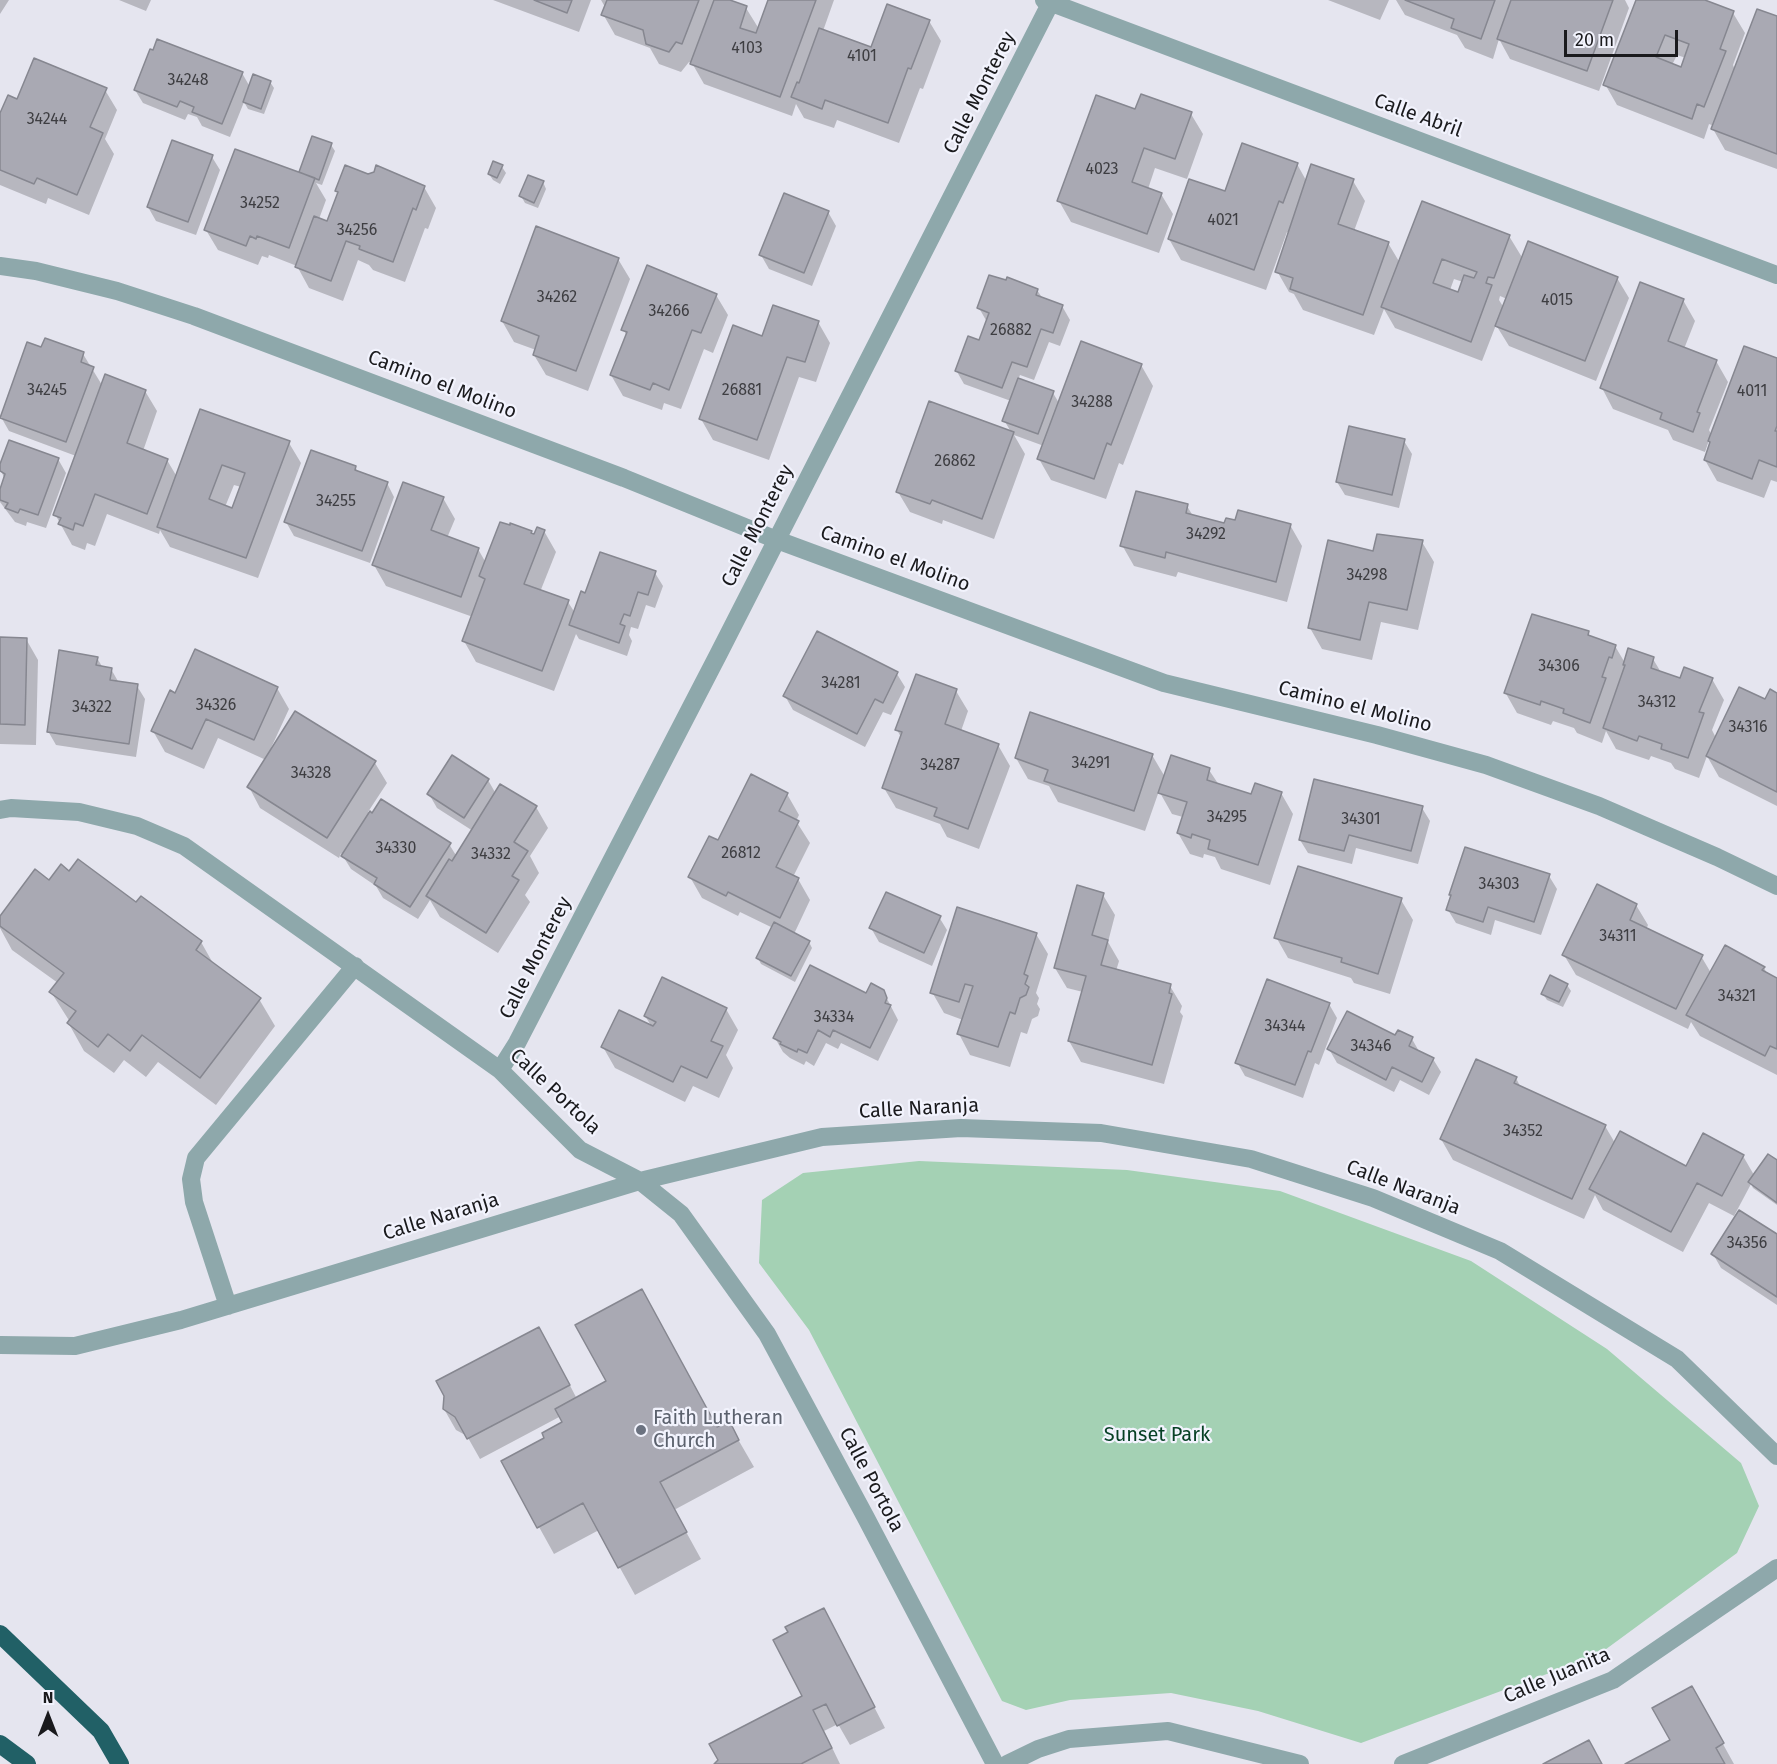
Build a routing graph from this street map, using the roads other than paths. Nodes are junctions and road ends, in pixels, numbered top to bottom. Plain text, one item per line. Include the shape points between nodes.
1 (1049, 1) edge
2 (0, 266) edge
3 (1777, 275) edge
4 (777, 540) junction
5 (0, 810) edge
6 (1777, 886) edge
7 (355, 966) junction
8 (500, 1070) junction
9 (640, 1181) junction
10 (228, 1306) junction
11 (2, 1346) edge
12 (1777, 1456) edge
13 (1777, 1568) edge
14 (0, 1634) edge
15 (0, 1744) edge
16 (27, 1764) edge
17 (120, 1764) edge
18 (995, 1764) edge
19 (1007, 1764) edge
20 (1300, 1764) edge
21 (1403, 1764) edge

1 - 3 street, Calle Abril
1 - 4 street, Calle Monterey
2 - 4 street, Camino el Molino via 117,291 194,316 624,478
4 - 6 street, Camino el Molino via 1164,683 1486,765 1599,806
4 - 8 street, Calle Monterey
5 - 7 street, Calle Portola via 79,812 137,826 184,846
7 - 8 street, Calle Portola
7 - 10 street via 196,1158 191,1179 194,1202
8 - 9 street, Calle Portola via 580,1150
9 - 10 street, Calle Naranja
9 - 12 street, Calle Naranja via 822,1137 961,1128 1101,1133 1251,1159 1373,1198 1500,1251 1677,1359
9 - 18 street, Calle Portola via 681,1214 767,1334
10 - 11 street, Calle Naranja via 75,1346
13 - 21 street, Calle Juanita via 1613,1680
14 - 17 highway via 101,1731
15 - 16 highway
19 - 20 street via 1069,1739 1168,1731

